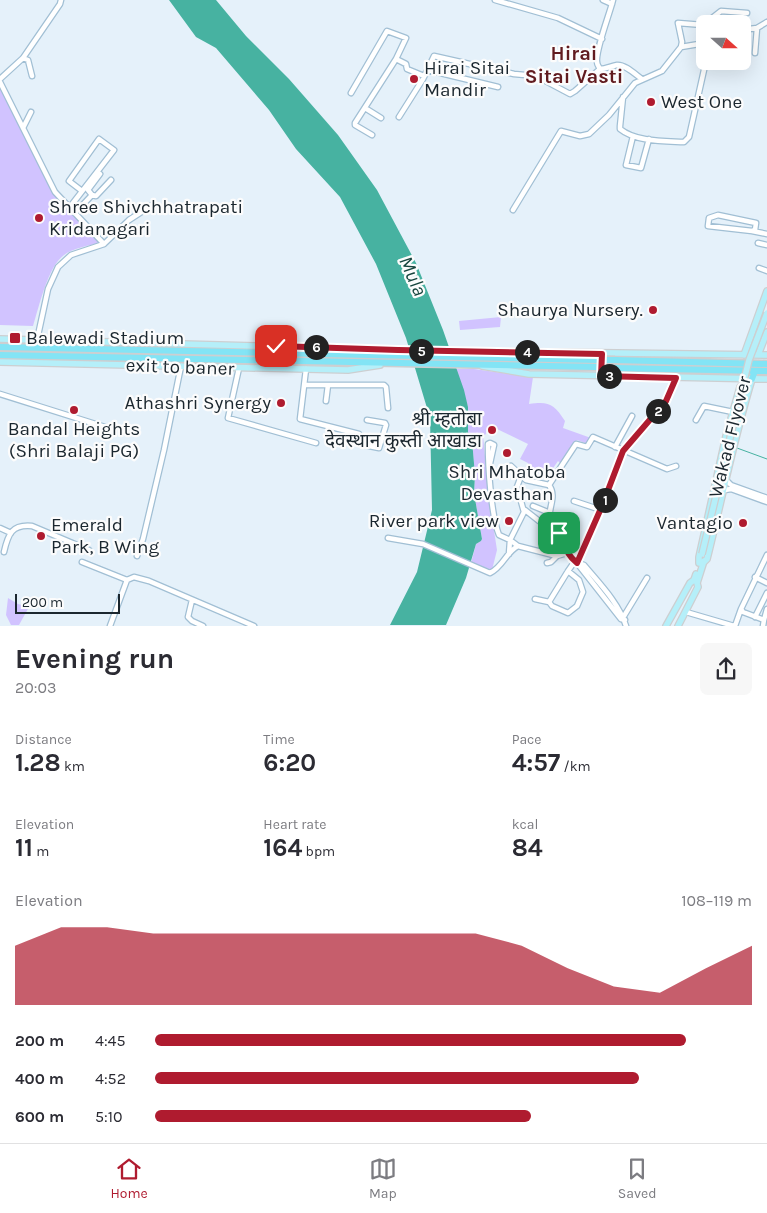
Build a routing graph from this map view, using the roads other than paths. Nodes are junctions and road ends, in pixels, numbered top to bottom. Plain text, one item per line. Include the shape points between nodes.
1 (61, 0) edge
2 (495, 0) edge
3 (603, 0) edge
4 (612, 2) edge
5 (747, 13) dead end
6 (717, 15) edge
7 (767, 22) edge
8 (696, 26) edge
9 (757, 28) junction
10 (751, 29) edge
11 (602, 39) junction
12 (696, 44) edge
13 (681, 47) junction
14 (754, 53) dead end
15 (23, 58) junction
16 (396, 59) junction
17 (600, 68) junction
18 (428, 70) junction
19 (704, 70) edge
20 (32, 76) dead end
21 (424, 76) junction
22 (642, 79) junction
23 (0, 81) edge
24 (498, 87) dead end
25 (351, 92) dead end
26 (623, 97) junction
27 (365, 108) junction
28 (31, 112) dead end
29 (399, 117) dead end
30 (381, 118) dead end
31 (23, 128) junction
32 (372, 135) dead end
33 (633, 136) junction
34 (649, 139) junction
35 (100, 174) dead end
36 (111, 180) dead end
37 (82, 191) junction
38 (92, 195) junction
39 (152, 205) dead end
40 (69, 208) junction
41 (513, 210) dead end
42 (75, 213) junction
43 (752, 231) junction
44 (767, 234) edge
45 (758, 243) dead end
46 (104, 244) junction
47 (767, 245) edge
48 (759, 268) dead end
49 (767, 271) edge
50 (767, 291) edge
51 (767, 313) edge
52 (767, 321) edge
53 (767, 332) edge
54 (0, 339) edge
55 (37, 340) junction
56 (763, 342) junction
57 (0, 348) edge
58 (365, 349) junction
59 (398, 353) junction
60 (606, 354) junction
61 (767, 354) edge
62 (0, 355) edge
63 (353, 355) junction
64 (744, 355) junction
65 (758, 355) junction
66 (81, 360) junction
67 (473, 360) junction
68 (0, 362) edge
69 (389, 363) junction
70 (615, 364) junction
71 (767, 364) edge
72 (181, 366) junction
73 (239, 368) junction
74 (306, 369) junction
75 (755, 371) junction
76 (767, 371) edge
77 (605, 376) junction
78 (676, 378) junction
79 (739, 379) junction
80 (752, 379) junction
81 (767, 380) edge
82 (305, 384) junction
83 (328, 385) junction
84 (0, 394) edge
85 (326, 401) dead end
86 (388, 408) dead end
87 (733, 412) junction
88 (632, 416) dead end
89 (367, 420) dead end
90 (696, 420) dead end
91 (728, 427) junction
92 (105, 428) dead end
93 (738, 428) junction
94 (316, 443) dead end
95 (614, 447) junction
96 (623, 451) junction
97 (510, 466) dead end
98 (676, 466) dead end
99 (489, 468) junction
100 (521, 476) junction
101 (727, 481) junction
102 (548, 486) junction
103 (725, 490) junction
104 (767, 498) edge
105 (574, 501) dead end
106 (767, 502) edge
107 (533, 506) dead end
108 (525, 510) junction
109 (600, 510) junction
110 (550, 513) junction
111 (551, 526) junction
112 (0, 528) edge
113 (11, 533) junction
114 (388, 538) dead end
115 (510, 540) junction
116 (518, 546) junction
117 (89, 550) dead end
118 (4, 552) dead end
119 (567, 553) junction
120 (509, 554) junction
121 (703, 554) junction
122 (767, 555) edge
123 (137, 556) dead end
124 (557, 556) junction
125 (82, 562) dead end
126 (576, 562) junction
127 (547, 563) dead end
128 (701, 563) junction
129 (568, 571) junction
130 (755, 577) junction
131 (648, 578) dead end
132 (127, 580) junction
133 (767, 583) edge
134 (766, 596) edge
135 (535, 599) dead end
136 (192, 600) junction
137 (550, 602) junction
138 (741, 609) junction
139 (767, 609) edge
140 (686, 612) junction
141 (755, 617) junction
142 (765, 620) edge
143 (625, 621) edge
144 (110, 626) edge
145 (203, 626) edge
146 (254, 626) edge
147 (666, 626) edge
148 (678, 626) edge
149 (735, 626) edge

1 - 15 street
2 - 11 street via 558,18
3 - 4 street
4 - 11 street
5 - 6 street via 721,11
7 - 9 street
8 - 13 street via 678,23
9 - 10 street
9 - 14 street
11 - 17 street via 597,62
12 - 13 street
13 - 22 street via 662,71
15 - 20 street via 28,60
15 - 23 street
16 - 21 street via 406,64 407,69
16 - 25 street via 406,38 387,31
16 - 27 street
17 - 18 street via 570,94 536,76 436,56
17 - 22 street via 623,65
18 - 21 street
18 - 24 street
19 - 34 street via 687,140
21 - 29 street
22 - 26 street
23 - 31 street
26 - 33 street via 620,129
26 - 41 street via 609,116 586,136 561,131
27 - 30 street
27 - 32 street via 354,124
28 - 31 street
31 - 40 street via 55,192
33 - 34 street
33 - 34 street via 626,165 641,168
35 - 38 street via 88,190
36 - 38 street via 96,196
37 - 37 street via 114,150 100,139 68,181
37 - 40 street
38 - 42 street
39 - 46 street via 129,220
40 - 42 street
42 - 46 street
43 - 43 street via 756,223 718,216 709,218 708,226
43 - 44 street
45 - 47 street
46 - 55 street via 71,255 58,266 48,289
48 - 49 street
50 - 64 main road
51 - 121 main road, Wakad Flyover, bridge via 749,360
52 - 121 main road, Wakad Flyover, bridge via 733,427
53 - 56 main road
54 - 55 main road
55 - 58 main road
56 - 61 main road
56 - 65 main road
57 - 63 highway
58 - 59 main road
58 - 63 highway
59 - 63 highway
59 - 67 highway
60 - 64 main road
60 - 67 main road
60 - 77 main road
61 - 65 main road
62 - 66 highway
64 - 65 main road
66 - 68 main road, exit to baner
66 - 69 highway
66 - 72 main road, exit to baner
67 - 69 highway
67 - 70 highway, bridge
67 - 77 main road via 529,374
69 - 74 main road, exit to baner via 348,370
70 - 71 highway
70 - 75 highway
72 - 73 main road, exit to baner
72 - 123 street via 158,478
73 - 74 main road, exit to baner
73 - 94 street via 228,418
74 - 82 street
75 - 76 highway
75 - 80 highway
77 - 78 main road
78 - 79 main road
78 - 96 street via 666,401
79 - 80 main road
79 - 87 main road
80 - 81 main road
80 - 93 main road
82 - 83 street
82 - 89 street via 301,420 359,434 364,444 379,448 386,425
83 - 85 street
83 - 86 street via 384,385
84 - 92 street
87 - 90 street via 704,406
87 - 91 main road
88 - 95 street
91 - 93 main road
91 - 128 main road via 698,557
93 - 101 main road
95 - 96 street
95 - 102 street via 595,437 587,447 576,444
96 - 98 street via 667,469
96 - 109 street
97 - 100 street
99 - 99 street via 488,444 490,443 494,450
99 - 115 street via 498,533
100 - 102 street
100 - 108 street via 517,487
101 - 103 main road
101 - 104 street
102 - 110 street via 552,493
103 - 106 street via 731,489
103 - 128 main road via 707,559
105 - 109 street
107 - 110 street
108 - 111 street
108 - 115 street
109 - 126 street
110 - 111 street
111 - 119 street via 563,537
112 - 113 street
113 - 117 street via 22,525 32,526
113 - 118 street
114 - 120 street via 422,544 488,573 493,572
115 - 116 street
115 - 120 street
116 - 120 street
116 - 124 street
119 - 124 street
119 - 126 street
121 - 128 main road, Wakad Flyover
122 - 130 street
124 - 127 street
125 - 132 street
126 - 129 street
126 - 143 street via 611,598
128 - 140 main road via 698,587
128 - 147 main road
129 - 137 street
129 - 137 street via 579,580 583,592 577,606 568,613
130 - 133 street
130 - 138 street
131 - 143 street
132 - 136 street via 134,577 149,581
132 - 144 street
134 - 141 street
135 - 137 street
136 - 145 street via 188,617
136 - 146 street
138 - 141 street
138 - 149 street
139 - 142 street
140 - 148 main road
140 - 149 street
141 - 142 street

